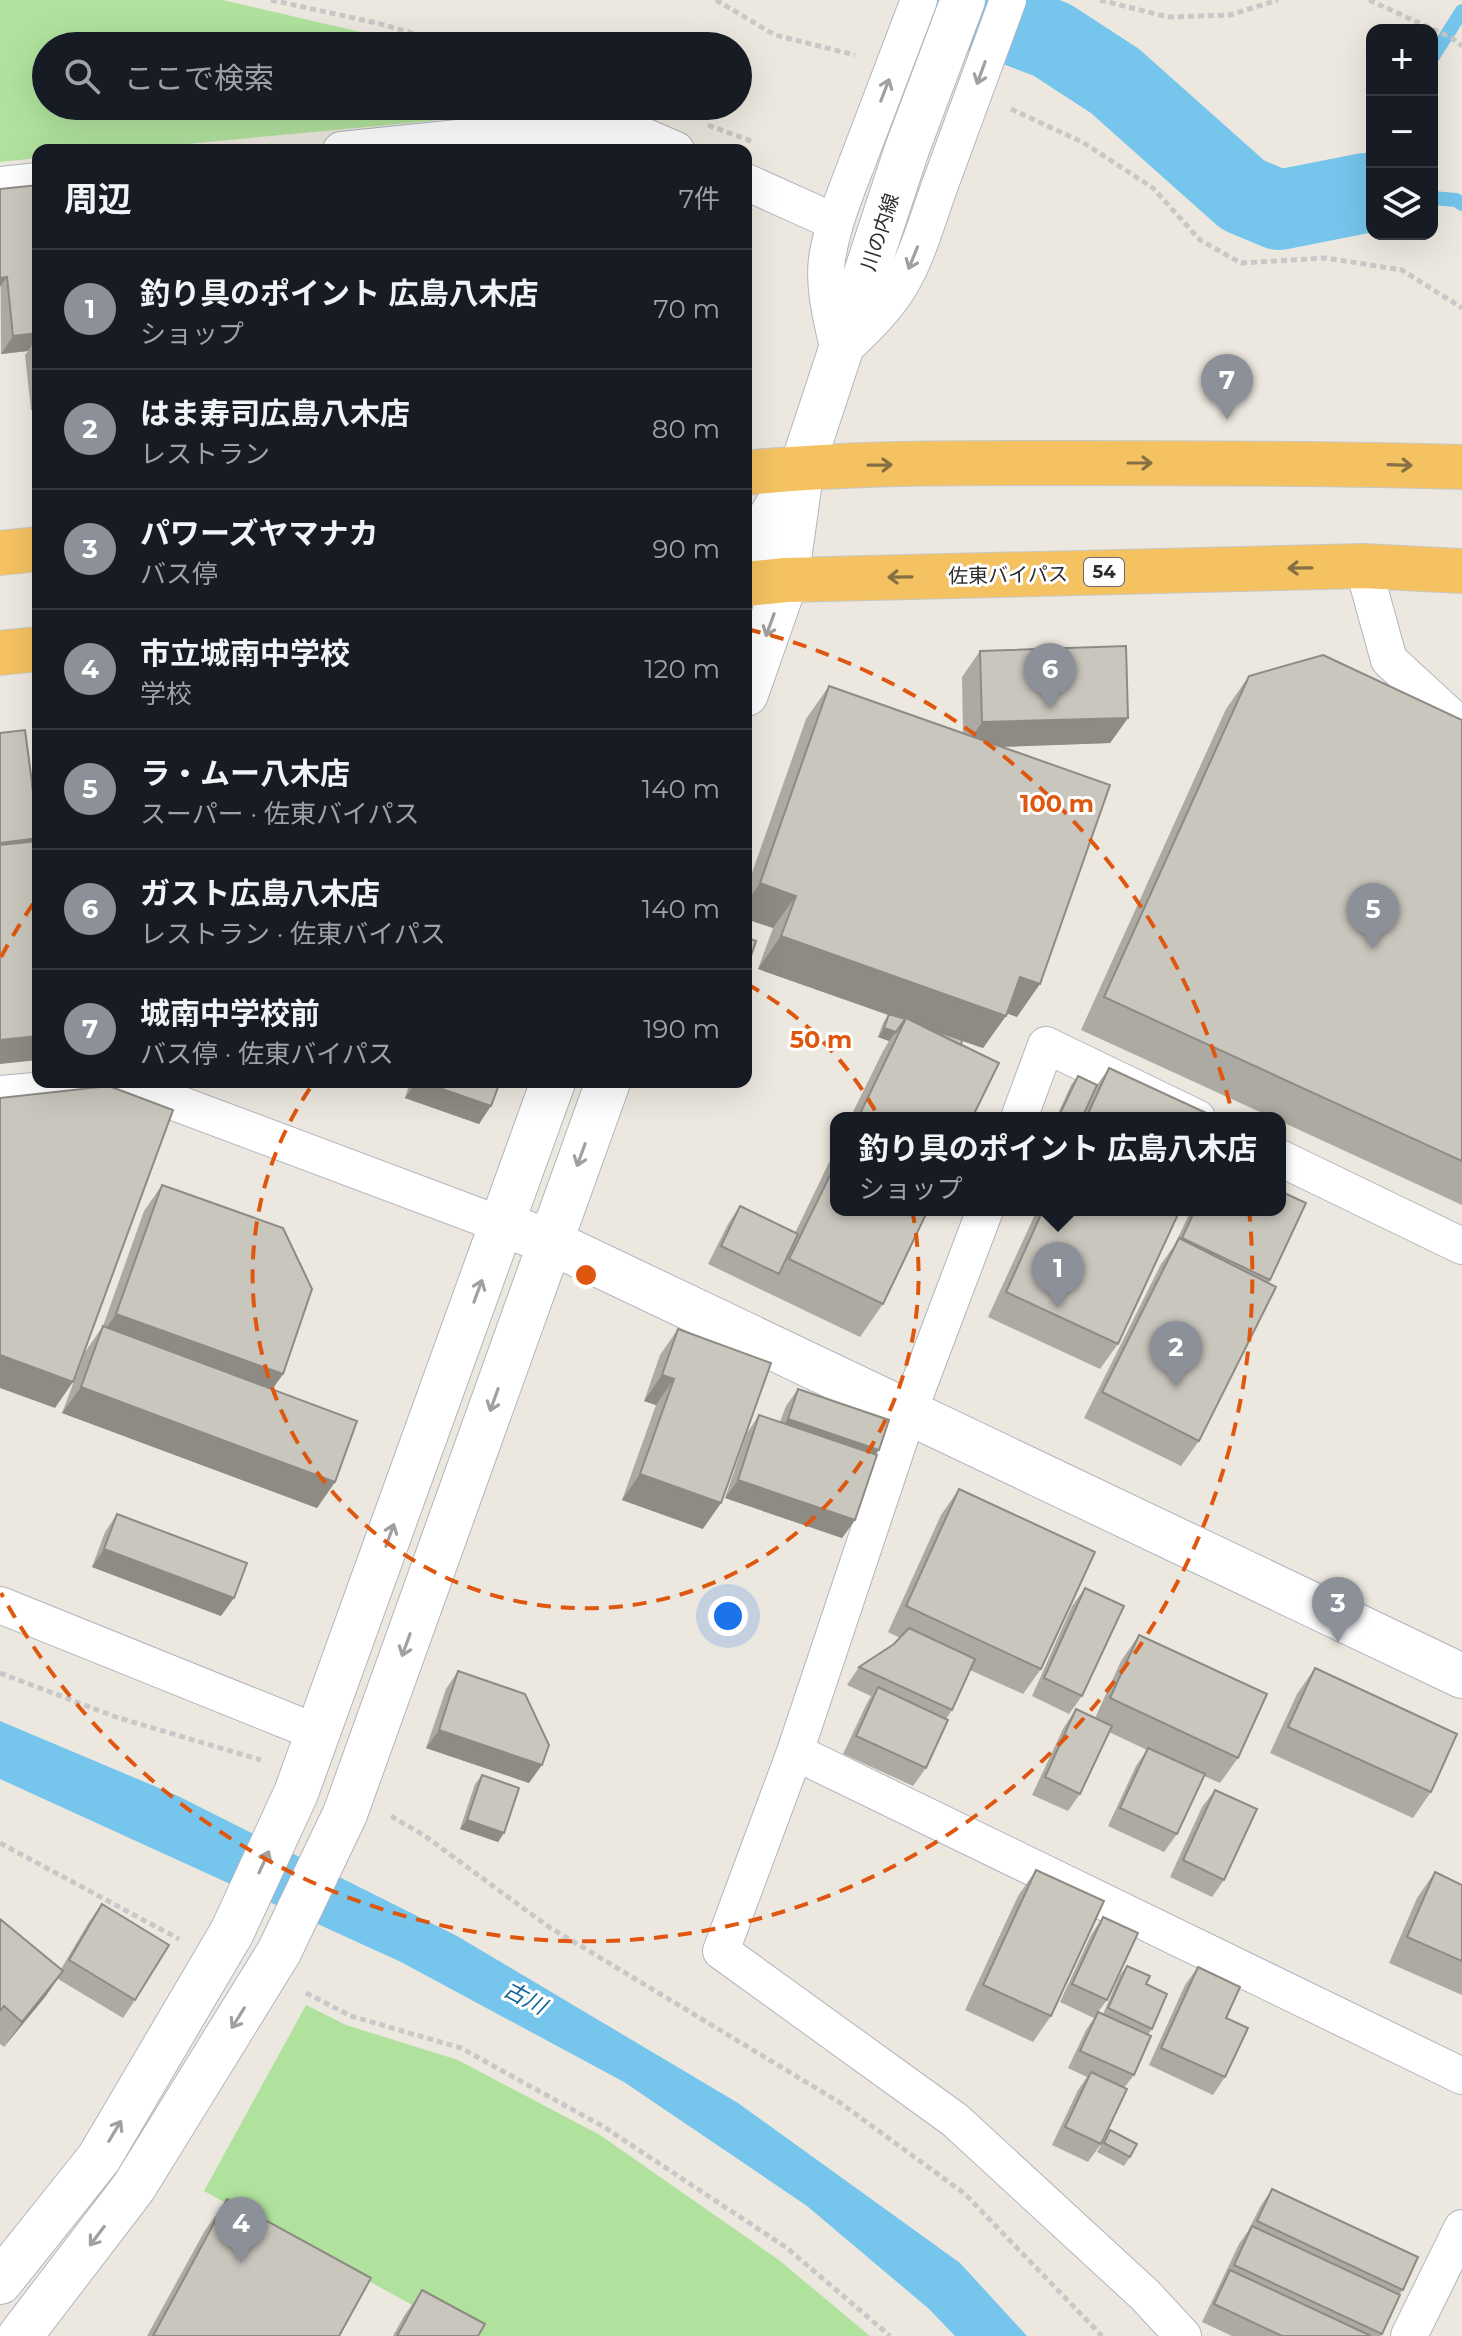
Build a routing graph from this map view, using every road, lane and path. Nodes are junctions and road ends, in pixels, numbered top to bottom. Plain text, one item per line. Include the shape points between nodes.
1 (271, 0) edge
2 (716, 0) edge
3 (919, 0) edge
4 (963, 0) edge
5 (1008, 0) edge
6 (1100, 0) edge
7 (1278, 0) edge
8 (1369, 0) edge
9 (408, 32) edge
10 (1462, 46) edge
11 (860, 57) dead end
12 (1001, 104) dead end
13 (399, 144) edge
14 (662, 144) edge
15 (32, 182) edge
16 (0, 185) edge
17 (752, 185) edge
18 (835, 222) junction
19 (1462, 308) edge
20 (839, 353) junction
21 (802, 467) junction
22 (1462, 467) edge
23 (752, 472) edge
24 (752, 547) edge
25 (32, 550) edge
26 (0, 553) edge
27 (1363, 566) junction
28 (1462, 571) edge
29 (766, 582) edge
30 (32, 650) edge
31 (0, 653) edge
32 (752, 660) edge
33 (1462, 727) edge
34 (67, 1088) edge
35 (136, 1088) edge
36 (551, 1088) edge
37 (606, 1088) edge
38 (0, 1094) edge
39 (1021, 1112) edge
40 (1185, 1112) edge
41 (1286, 1161) edge
42 (983, 1216) edge
43 (502, 1225) junction
44 (551, 1242) junction
45 (1462, 1246) edge
46 (909, 1411) junction
47 (0, 1605) edge
48 (0, 1673) edge
49 (1462, 1676) edge
50 (318, 1733) junction
51 (795, 1752) junction
52 (283, 1778) junction
53 (364, 1813) junction
54 (0, 1843) edge
55 (189, 1944) dead end
56 (302, 1990) dead end
57 (1462, 2076) edge
58 (1462, 2228) edge
59 (0, 2282) edge
60 (20, 2336) edge
61 (890, 2336) edge
62 (1102, 2336) edge
63 (1183, 2336) edge
64 (1409, 2336) edge

1 - 9 path
2 - 11 path via 775,35
18 -> 3 street, bridge
4 - 20 street, 川の内線, bridge
5 -> 20 street, bridge via 910,267 893,296
6 - 7 path via 1168,17 1230,15
8 - 10 path
12 - 19 path via 1084,143 1153,188 1200,240 1241,263 1326,258 1402,270
13 - 14 street via 574,126 639,134
15 - 16 street
17 - 18 street
18 - 20 street via 826,262
20 - 21 street, 川の内線
21 -> 22 highway
21 - 23 highway
21 - 24 street
21 - 29 street
25 - 26 highway
27 - 28 highway, 佐東バイパス / 54
27 -> 29 highway, 佐東バイパス / 54
27 - 33 street via 1389,660
29 -> 32 street
30 - 31 highway
34 - 38 street
35 - 43 street
36 - 43 street
37 -> 44 street
39 - 40 street via 1046,1045
41 - 45 street
42 - 46 street
43 - 44 street
50 -> 43 street
44 - 46 street
44 -> 53 street
46 - 49 street
46 - 51 street
47 - 50 street
48 - 52 path
50 - 52 street
51 - 57 street
51 - 63 street via 721,1951 955,2120
59 -> 52 street via 99,2158 232,1932
53 -> 60 street via 134,2187
53 - 62 path via 425,1836 546,1925 839,2102 965,2194
54 - 55 path
56 - 61 path via 351,2016 461,2048 604,2127 787,2248
58 - 64 street

